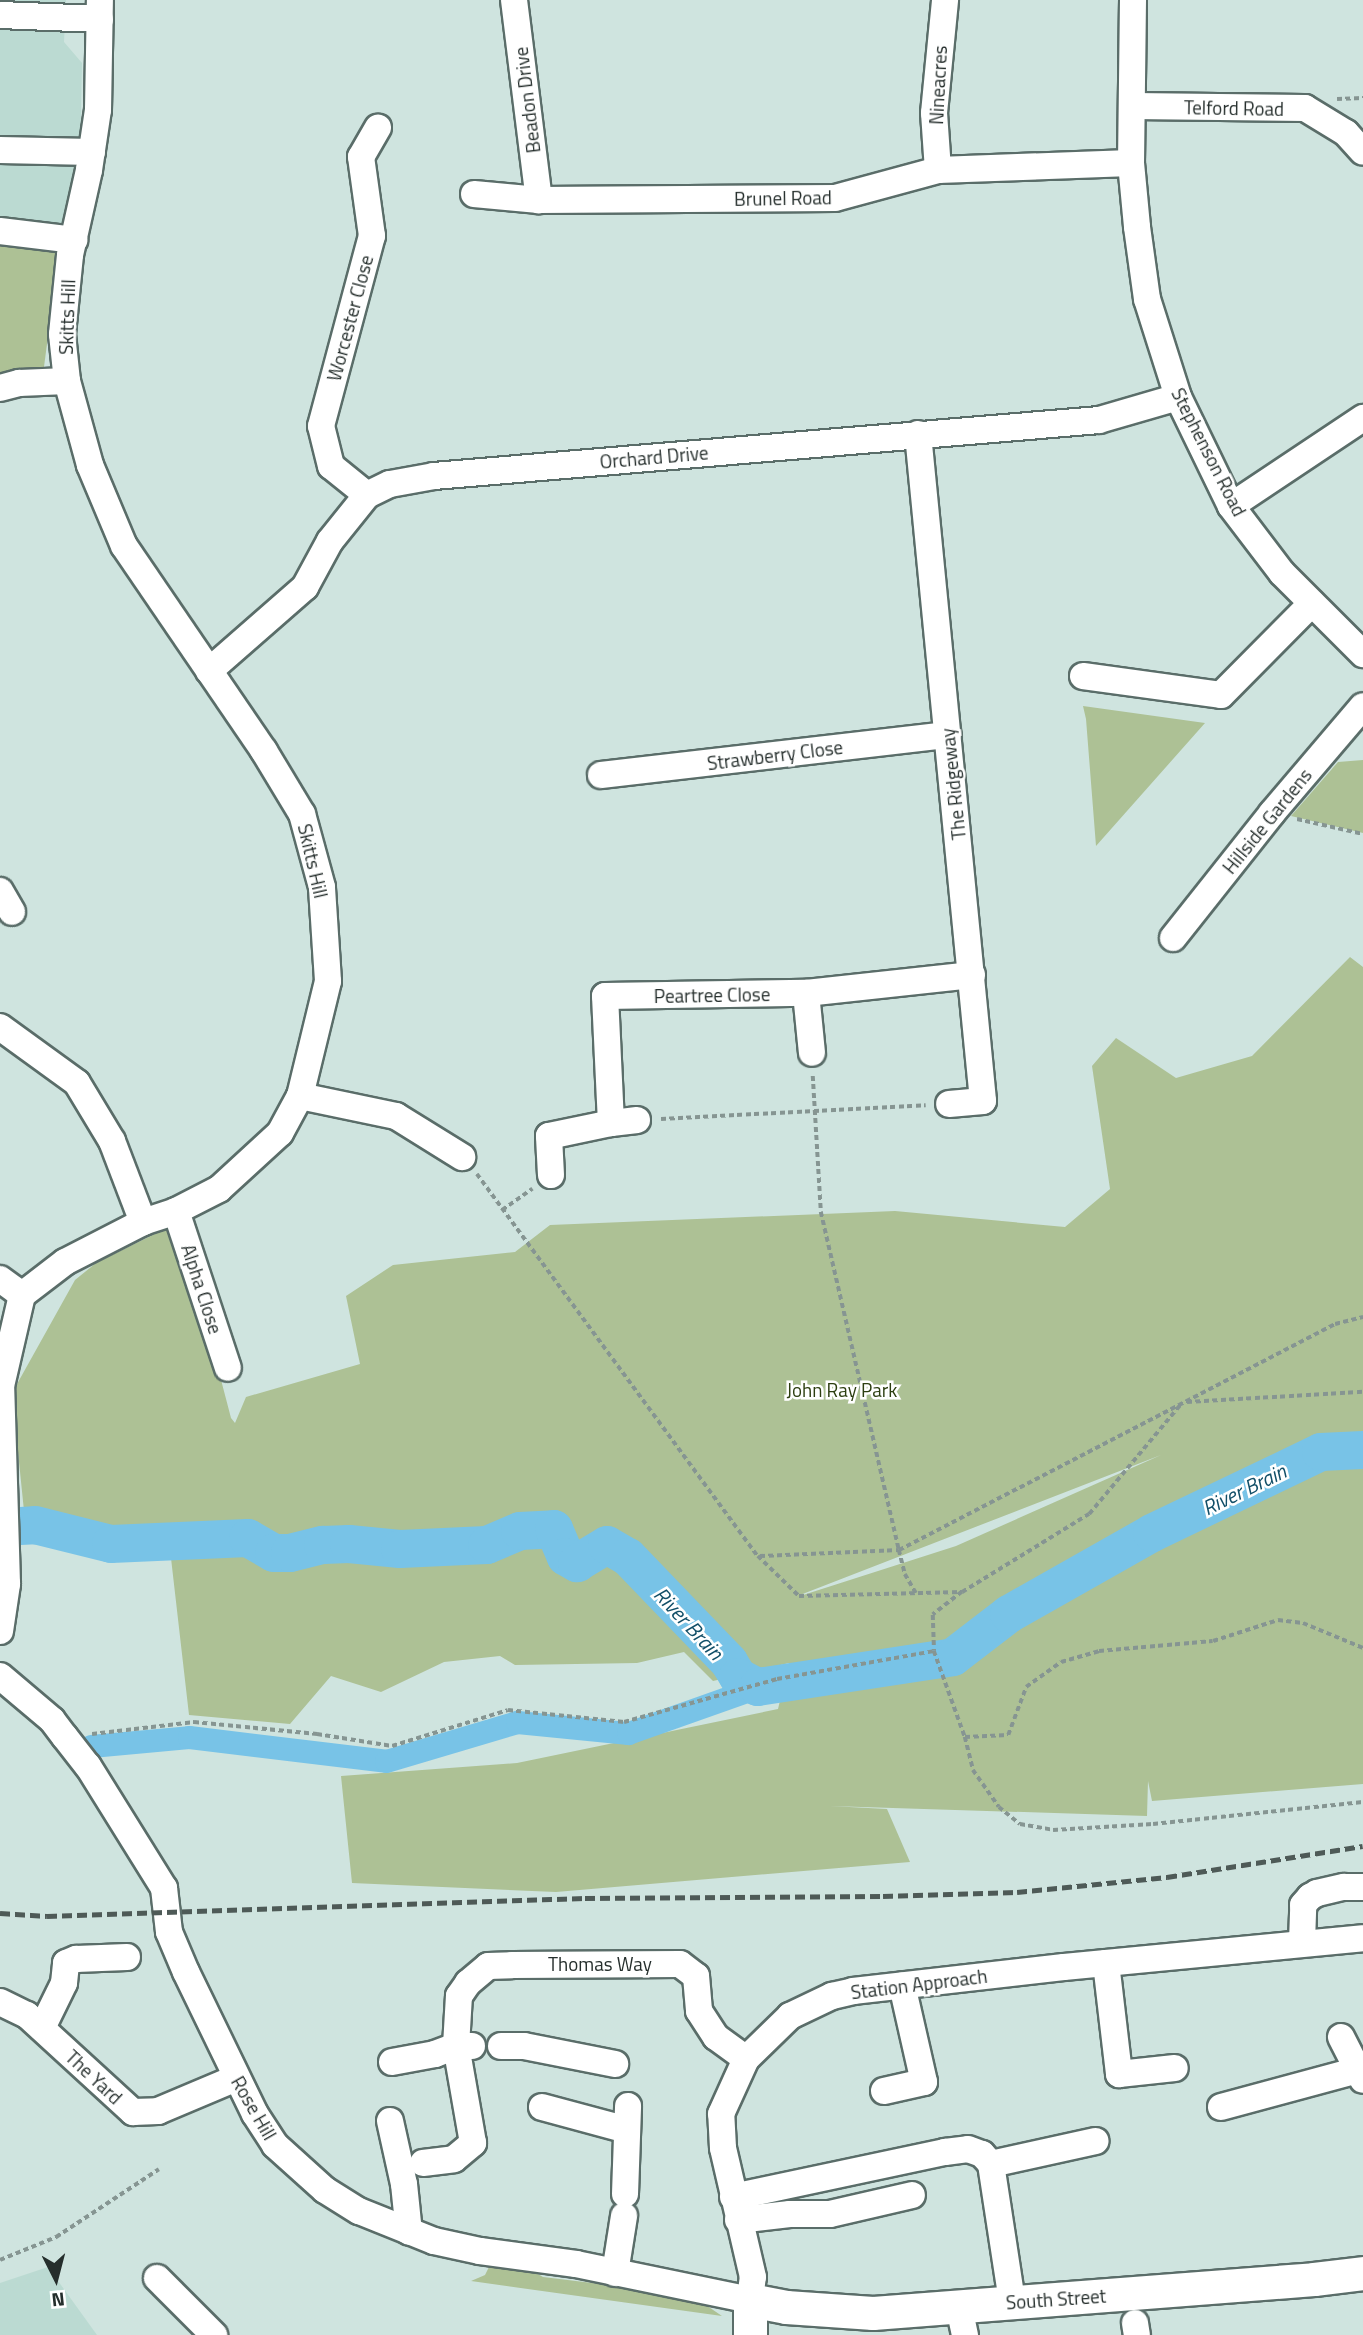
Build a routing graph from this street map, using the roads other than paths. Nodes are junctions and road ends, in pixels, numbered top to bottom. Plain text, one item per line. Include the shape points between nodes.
1 (514, 0) edge
2 (945, 0) edge
3 (1133, 0) edge
4 (100, 9) edge
5 (0, 15) edge
6 (1133, 106) junction
7 (378, 127) dead end
8 (0, 150) edge
9 (92, 152) junction
10 (1363, 152) edge
11 (1131, 163) junction
12 (938, 170) junction
13 (474, 194) dead end
14 (538, 200) junction
15 (0, 231) edge
16 (74, 240) junction
17 (67, 381) junction
18 (0, 388) edge
19 (1178, 397) junction
20 (1363, 418) edge
21 (918, 433) junction
22 (367, 495) junction
23 (1231, 506) junction
24 (1312, 603) junction
25 (1363, 654) edge
26 (209, 671) junction
27 (1083, 676) dead end
28 (1357, 724) edge
29 (948, 734) junction
30 (601, 775) dead end
31 (1173, 938) dead end
32 (972, 975) junction
33 (806, 993) junction
34 (0, 1027) edge
35 (812, 1053) road end
36 (300, 1096) junction
37 (949, 1104) road end
38 (638, 1120) road end
39 (611, 1123) junction
40 (462, 1157) road end
41 (551, 1175) road end
42 (177, 1211) junction
43 (143, 1222) junction
44 (0, 1279) edge
45 (22, 1295) junction
46 (228, 1368) dead end
47 (0, 1631) edge
48 (0, 1676) edge
49 (1363, 1887) edge
50 (1363, 1938) edge
51 (1302, 1942) junction
52 (127, 1957) dead end
53 (1106, 1962) junction
54 (902, 1985) junction
55 (0, 2003) edge
56 (41, 2028) junction
57 (1342, 2037) dead end
58 (465, 2046) junction
59 (501, 2046) dead end
60 (747, 2059) junction
61 (392, 2062) dead end
62 (615, 2064) dead end
63 (1175, 2068) dead end
64 (1360, 2075) edge
65 (236, 2078) junction
66 (884, 2091) dead end
67 (542, 2107) dead end
68 (1221, 2107) dead end
69 (390, 2120) dead end
70 (1096, 2141) dead end
71 (424, 2163) dead end
72 (991, 2164) junction
73 (912, 2195) dead end
74 (736, 2209) junction
75 (409, 2232) junction
76 (615, 2273) junction
77 (1363, 2273) edge
78 (157, 2278) dead end
79 (750, 2300) junction
80 (1012, 2302) junction
81 (962, 2321) edge
82 (214, 2335) edge
83 (750, 2335) edge

1 - 14 street, Beadon Drive
2 - 12 street, Nineacres via 934,113
3 - 6 street, Stephenson Road
4 - 5 street
4 - 9 street, Skitts Hill via 98,110
6 - 10 street, Telford Road via 1305,108 1346,133
6 - 11 street, Stephenson Road
7 - 22 street, Worcester Close via 361,157 372,236 321,426 331,466
8 - 9 street
9 - 16 street, Skitts Hill
11 - 12 street, Brunel Road
11 - 19 street, Stephenson Road via 1147,299
12 - 14 street, Brunel Road via 835,198
13 - 14 street, Brunel Road
15 - 16 street
16 - 17 street, Skitts Hill via 62,334
17 - 18 street
17 - 26 street, Skitts Hill via 90,465 124,546
19 - 21 street, Orchard Drive via 1099,420
19 - 23 street, Stephenson Road
20 - 23 street
21 - 22 street, Orchard Drive via 433,476 390,484
21 - 29 street, The Ridgeway
22 - 26 street, Orchard Drive via 330,541 305,587
23 - 24 street, Stephenson Road via 1282,573
24 - 25 street, Stephenson Road
24 - 27 street via 1221,695
26 - 36 street, Skitts Hill via 302,814 322,887 328,981
28 - 31 street, Hillside Gardens via 1272,813
29 - 30 street, Strawberry Close
29 - 32 street, The Ridgeway
32 - 33 street, Peartree Close
32 - 37 street, The Ridgeway via 983,1101
33 - 35 street
33 - 39 street, Peartree Close via 605,996
34 - 43 street via 77,1083 112,1141
36 - 40 street via 396,1116
36 - 42 street, Skitts Hill via 280,1133 219,1189
38 - 39 street
39 - 41 street via 549,1136
42 - 43 street, Skitts Hill
42 - 46 street, Alpha Close
43 - 45 street, Skitts Hill via 65,1262
44 - 45 street
45 - 47 street via 1,1387 7,1584
48 - 65 street, Rose Hill via 52,1720 88,1766 164,1888 169,1932
49 - 51 street via 1317,1892 1310,1897 1303,1905
50 - 51 street, Station Approach
51 - 53 street, Station Approach
52 - 56 street via 66,1963 64,1983
53 - 54 street, Station Approach
53 - 63 street via 1119,2074
54 - 60 street, Station Approach via 853,1991 809,2006 774,2028
54 - 66 street via 924,2082
55 - 56 street, The Yard via 27,2015
56 - 65 street, The Yard via 133,2112 158,2111
57 - 64 street
58 - 60 street, Thomas Way via 459,1997 488,1966 680,1964 696,1976 699,2011 716,2037
58 - 61 street
58 - 71 street, Thomas Way via 473,2143 454,2159
59 - 62 street via 524,2046
60 - 74 street, Station Approach via 721,2114
64 - 68 street
65 - 75 street, Rose Hill via 264,2130 299,2169 341,2202
67 - 76 street via 627,2118 624,2205
69 - 75 street
70 - 72 street
72 - 74 street via 968,2149
72 - 80 street
73 - 74 street via 830,2214
74 - 79 street, Station Approach via 753,2277
75 - 76 street, Rose Hill via 469,2249
76 - 79 street, Rose Hill
77 - 80 main road, South Street
78 - 82 street
79 - 81 main road, South Street via 843,2313
79 - 83 main road
80 - 81 main road, South Street

